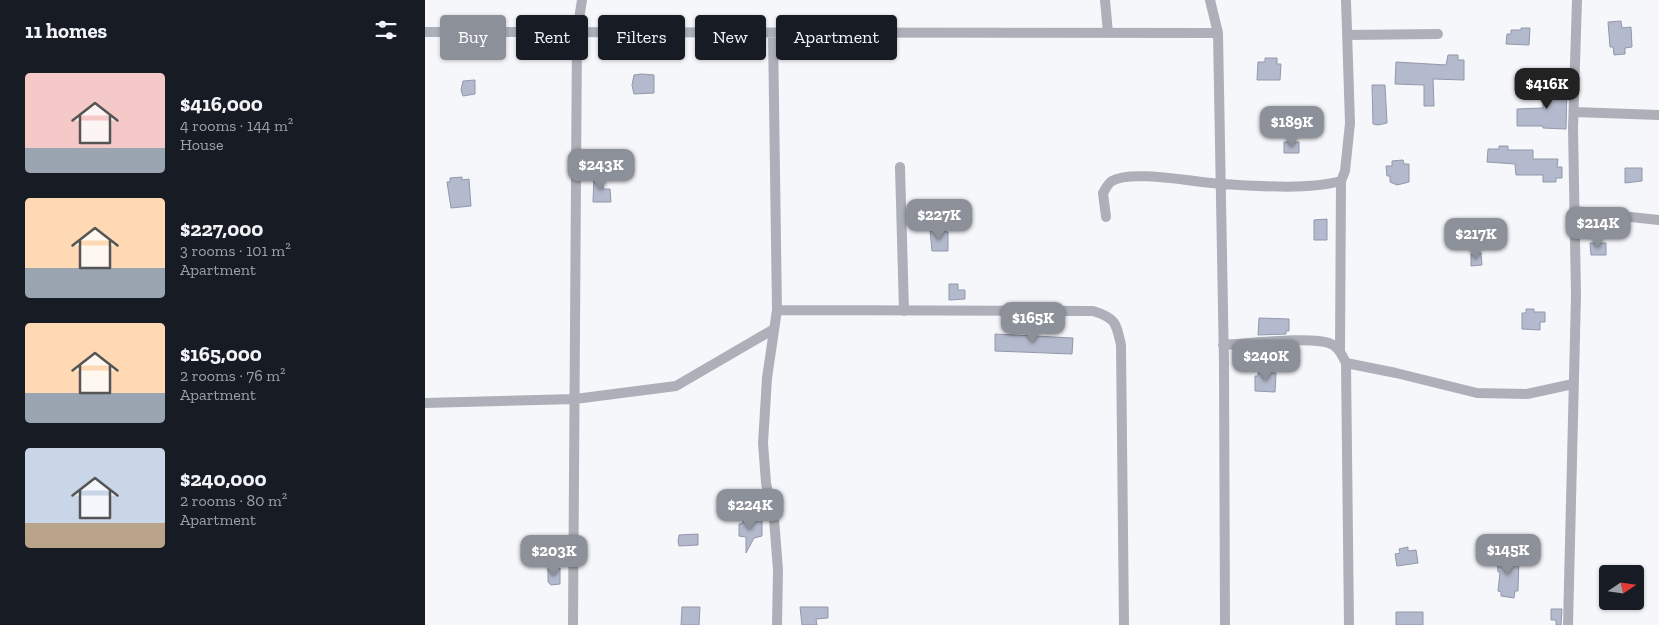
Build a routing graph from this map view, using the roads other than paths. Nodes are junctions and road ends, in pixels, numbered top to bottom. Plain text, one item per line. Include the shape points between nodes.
1 (582, 0) edge
2 (1105, 0) edge
3 (1210, 0) edge
4 (1346, 0) edge
5 (1577, 0) edge
6 (580, 15) edge
7 (425, 32) edge
8 (516, 32) edge
9 (588, 32) edge
10 (773, 33) junction
11 (1108, 33) junction
12 (1218, 33) junction
13 (1438, 34) dead end
14 (1347, 35) junction
15 (577, 60) edge
16 (1573, 112) junction
17 (1659, 116) edge
18 (900, 167) dead end
19 (1341, 181) junction
20 (1221, 184) junction
21 (1575, 211) junction
22 (1106, 217) dead end
23 (1659, 220) edge
24 (777, 310) junction
25 (904, 312) junction
26 (774, 329) junction
27 (1223, 345) junction
28 (1340, 351) junction
29 (1346, 363) junction
30 (1573, 384) junction
31 (575, 399) junction
32 (425, 403) edge
33 (573, 625) edge
34 (777, 625) edge
35 (1124, 625) edge
36 (1225, 625) edge
37 (1349, 625) edge
38 (1568, 625) edge

1 - 6 street
2 - 11 street
3 - 12 street
4 - 14 street
5 - 16 street
7 - 8 street
9 - 10 street
10 - 11 street
10 - 24 street
11 - 12 street
12 - 20 street
13 - 14 street
14 - 19 street via 1350,123
15 - 31 street
16 - 17 street
16 - 21 street
18 - 25 street
19 - 20 street via 1273,186
19 - 28 street
20 - 22 street via 1173,178 1125,177 1111,181 1103,193
20 - 27 street
21 - 23 street
21 - 30 street
24 - 25 street
24 - 26 street
25 - 35 street via 1093,311 1108,315 1116,323 1121,345
26 - 31 street via 676,386
26 - 34 street via 763,443 779,570
27 - 28 street via 1302,341 1328,343
27 - 36 street
28 - 29 street
29 - 30 street via 1477,393 1527,394
29 - 37 street
30 - 38 street
31 - 32 street
31 - 33 street

